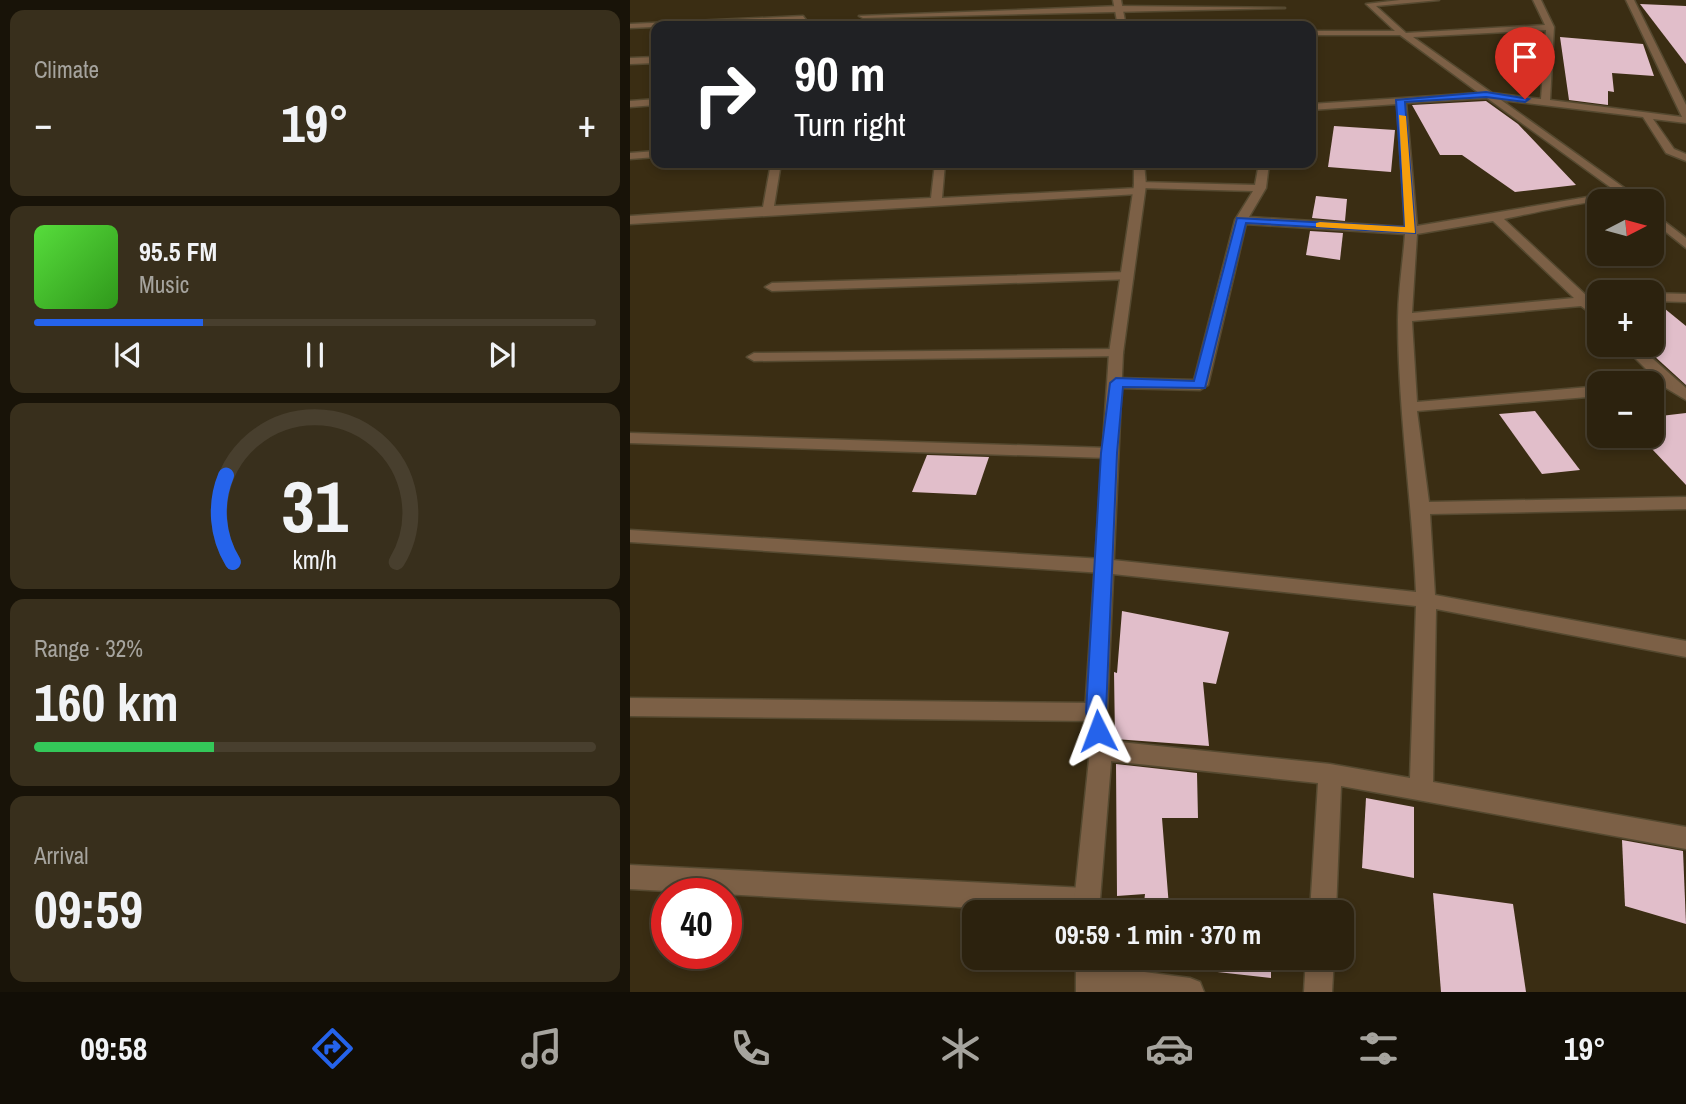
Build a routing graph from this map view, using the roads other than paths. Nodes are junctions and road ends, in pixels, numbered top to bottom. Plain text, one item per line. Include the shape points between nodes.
1 (1270, 0) edge
2 (1434, 0) edge
3 (1537, 0) edge
4 (1630, 0) edge
5 (1366, 2) edge
6 (1119, 4) edge
7 (1281, 8) junction
8 (922, 14) junction
9 (863, 16) dead end
10 (1289, 16) dead end
11 (802, 18) edge
12 (738, 21) edge
13 (922, 21) edge
14 (651, 25) edge
15 (630, 26) edge
16 (1550, 27) junction
17 (1316, 33) edge
18 (1403, 34) junction
19 (651, 60) edge
20 (630, 61) edge
21 (1670, 83) junction
22 (1686, 86) edge
23 (1486, 95) junction
24 (1401, 100) junction
25 (651, 102) edge
26 (1545, 102) junction
27 (630, 104) edge
28 (1316, 107) edge
29 (1646, 115) junction
30 (1686, 118) edge
31 (651, 154) edge
32 (630, 156) edge
33 (1686, 158) edge
34 (775, 168) edge
35 (939, 168) edge
36 (1139, 168) edge
37 (1263, 168) edge
38 (1139, 188) junction
39 (1260, 188) junction
40 (1619, 189) edge
41 (936, 202) junction
42 (1587, 204) edge
43 (768, 210) junction
44 (1496, 217) junction
45 (630, 220) edge
46 (1241, 220) junction
47 (1664, 225) edge
48 (1411, 230) junction
49 (1686, 244) edge
50 (1128, 276) junction
51 (772, 287) dead end
52 (1664, 297) edge
53 (1686, 298) edge
54 (1583, 301) junction
55 (1587, 301) edge
56 (1587, 305) edge
57 (1405, 318) junction
58 (1116, 353) junction
59 (754, 357) dead end
60 (1642, 357) edge
61 (1116, 383) junction
62 (1669, 383) junction
63 (1664, 384) edge
64 (1587, 392) edge
65 (1686, 394) edge
66 (1409, 407) junction
67 (630, 438) edge
68 (1109, 453) junction
69 (1686, 503) edge
70 (1421, 508) junction
71 (630, 536) edge
72 (1103, 566) junction
73 (1426, 600) junction
74 (1686, 649) edge
75 (630, 706) edge
76 (1096, 712) junction
77 (1101, 750) junction
78 (1330, 774) junction
79 (1421, 791) junction
80 (1686, 838) edge
81 (630, 877) edge
82 (980, 900) edge
83 (1087, 900) edge
84 (1323, 900) edge
85 (1319, 970) edge
86 (1090, 976) edge
87 (1190, 992) edge
88 (1318, 992) edge

1 - 7 street
2 - 5 street
3 - 16 street
4 - 21 street
5 - 18 street
6 - 7 street
6 - 8 street
7 - 10 street
8 - 9 street
8 - 13 street
11 - 12 street
14 - 15 street
16 - 18 street
16 - 26 street
17 - 18 street
18 - 23 street
19 - 20 street
21 - 22 street
21 - 30 street
23 - 24 street
23 - 26 street
23 - 40 street
24 - 28 street
24 - 48 street
25 - 27 street
26 - 29 street
29 - 30 street
29 - 33 street via 1670,151
31 - 32 street
34 - 43 street
35 - 41 street
36 - 38 street
37 - 39 street
38 - 39 street
38 - 41 street
38 - 50 street
39 - 46 street
41 - 43 street
42 - 44 street
43 - 45 street
44 - 48 street
44 - 54 street
46 - 48 street
46 - 61 street via 1200,385
47 - 49 street
48 - 57 street
50 - 51 street
50 - 58 street
52 - 53 street
54 - 55 street
54 - 56 street
54 - 57 street
57 - 66 street
58 - 59 street
58 - 61 street
60 - 62 street
61 - 68 street
62 - 63 street
62 - 65 street
64 - 66 street
66 - 70 street
67 - 68 street
68 - 72 street
69 - 70 street
70 - 73 street
71 - 72 street
72 - 73 street
72 - 76 street
73 - 74 street
73 - 79 street
75 - 76 street
76 - 77 street
77 - 78 street
77 - 83 street
78 - 79 street
78 - 84 street
79 - 80 street
81 - 82 street
85 - 88 street
86 - 87 street

